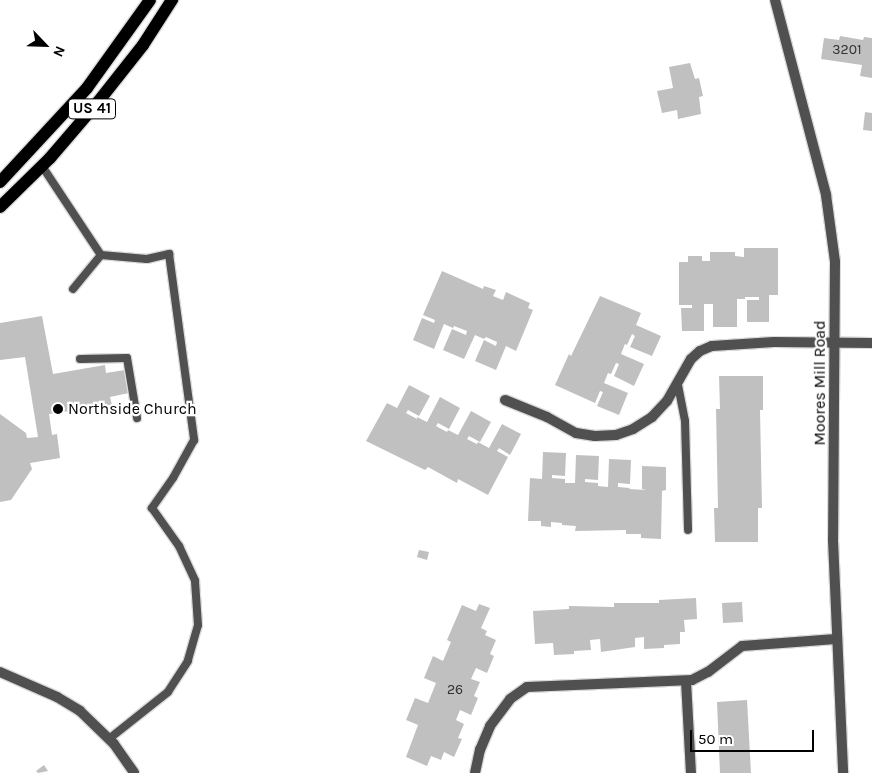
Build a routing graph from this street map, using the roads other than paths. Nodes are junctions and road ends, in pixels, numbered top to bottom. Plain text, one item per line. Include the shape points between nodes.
1 (150, 0) edge
2 (172, 0) edge
3 (775, 0) edge
4 (42, 166) junction
5 (0, 182) edge
6 (0, 207) edge
7 (101, 255) junction
8 (73, 289) dead end
9 (835, 341) junction
10 (872, 343) edge
11 (80, 360) dead end
12 (678, 385) junction
13 (505, 400) dead end
14 (137, 418) dead end
15 (688, 530) dead end
16 (836, 639) junction
17 (0, 672) edge
18 (686, 681) junction
19 (109, 739) junction
20 (134, 773) edge
21 (475, 773) edge
22 (691, 773) edge
23 (843, 773) edge

1 - 5 main road, US 41 via 87,88
2 - 4 main road, US 41 via 98,102
3 - 9 street, Moores Mill Road via 826,195 835,262
4 - 6 main road, US 41
4 - 7 lane
7 - 8 lane
7 - 19 lane via 147,259 169,254 194,440 152,508 179,546 195,580 198,625 188,661 168,692
9 - 10 street
9 - 12 street via 712,346 691,359
9 - 16 street, Moores Mill Road via 833,540
11 - 14 lane via 128,358
12 - 13 street via 652,417 616,435 576,433
12 - 15 lane via 685,421
16 - 18 street via 742,646 708,672
16 - 23 street, Moores Mill Road
17 - 19 street via 58,697 80,711
18 - 21 street via 527,687 510,699 490,726
18 - 22 street
19 - 20 street

